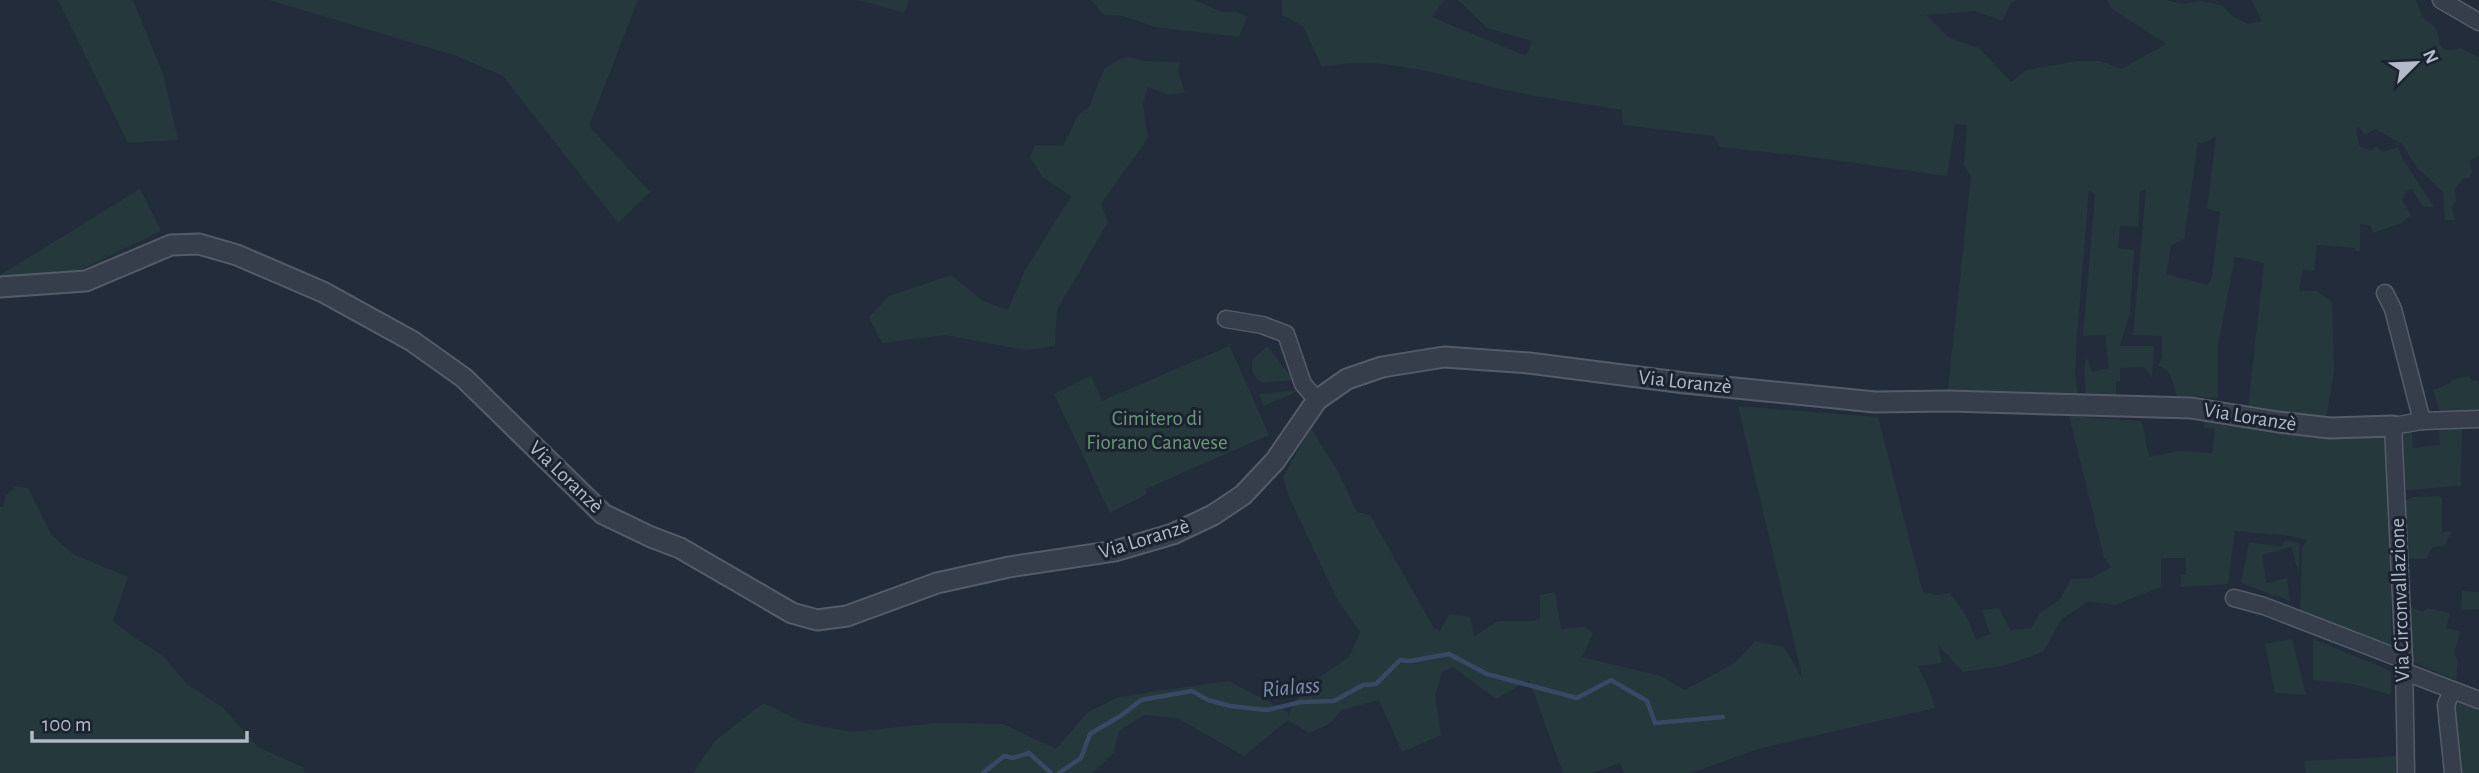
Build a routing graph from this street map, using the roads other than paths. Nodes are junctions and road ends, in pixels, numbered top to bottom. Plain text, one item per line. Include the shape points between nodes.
1 (2441, 0) edge
2 (2479, 22) edge
3 (0, 287) edge
4 (2385, 293) dead end
5 (1226, 319) dead end
6 (1317, 400) junction
7 (2479, 419) edge
8 (2422, 421) junction
9 (2393, 426) junction
10 (2234, 598) dead end
11 (2403, 665) junction
12 (2452, 690) junction
13 (2479, 700) edge
14 (2406, 773) edge
15 (2453, 773) edge

1 - 2 street
3 - 6 street, Via Loranzè via 86,281 171,246 199,244 237,255 323,292 412,341 464,378 603,514 680,548 792,613 817,620 847,616 937,583 1115,551 1173,534 1243,495 1275,461
4 - 8 street
5 - 6 street via 1286,334 1303,384
6 - 9 street, Via Loranzè via 1347,379 1444,356 1875,402 2191,408 2330,428
7 - 8 street
8 - 9 street
9 - 11 street, Via Circonvallazione
10 - 11 street via 2264,606
11 - 12 street
11 - 14 street, Via Circonvallazione
12 - 13 street
12 - 15 street via 2446,705

